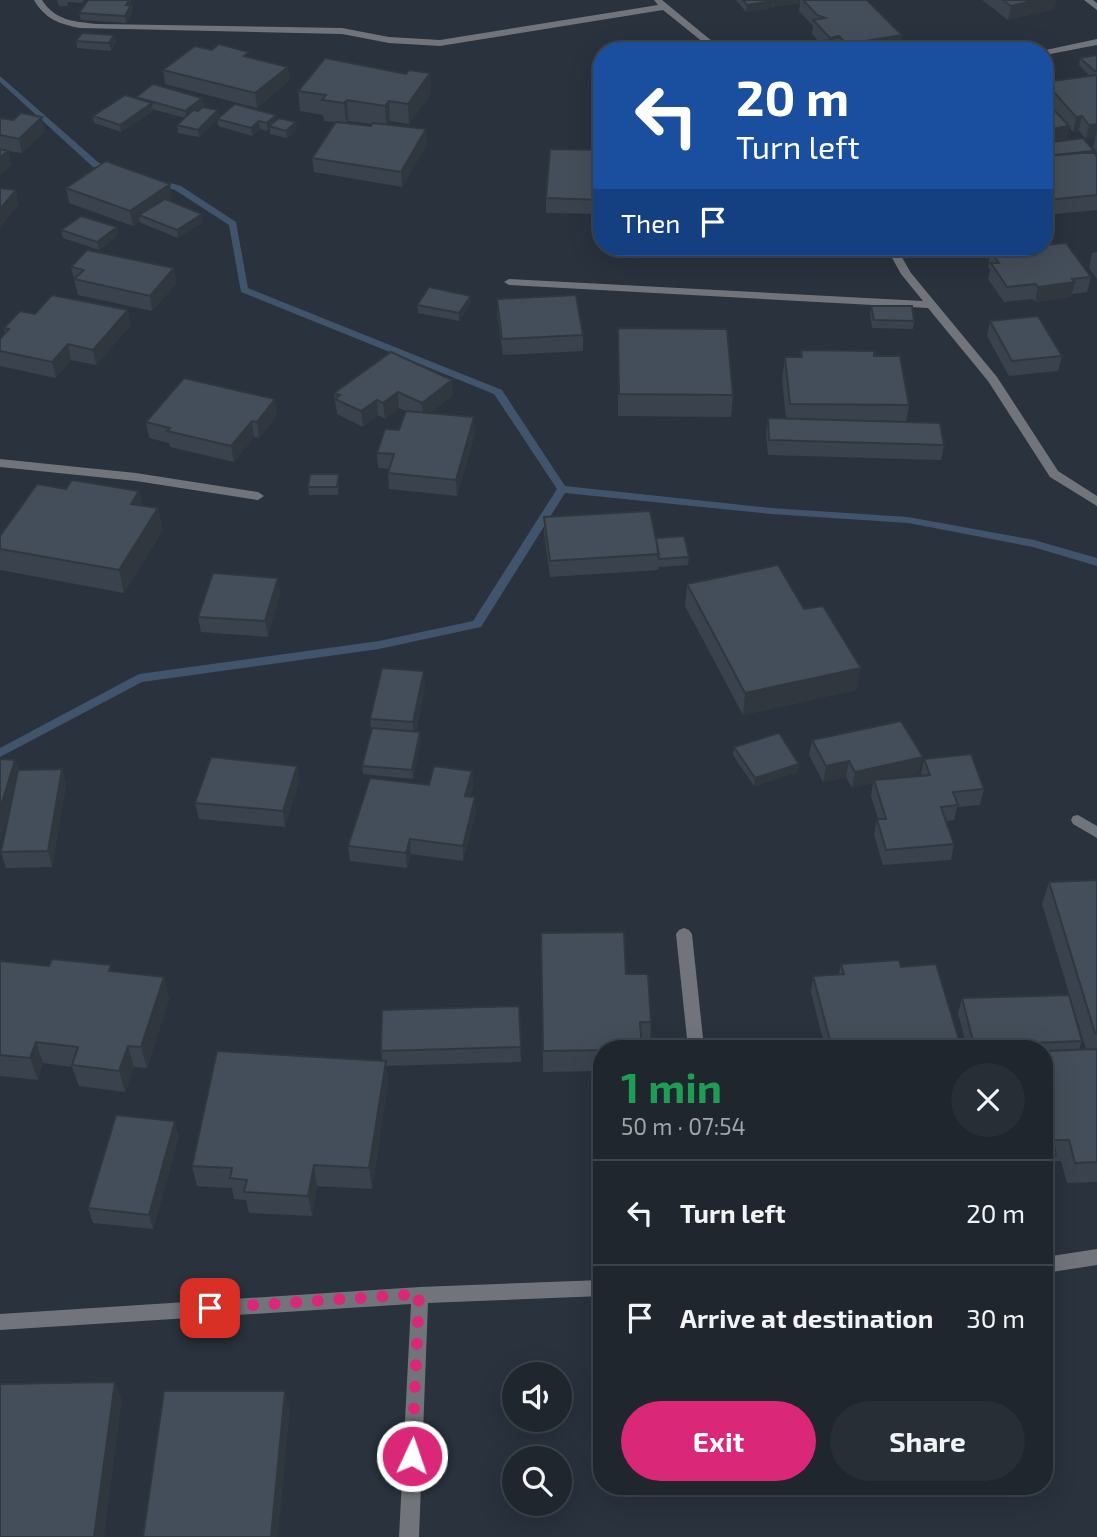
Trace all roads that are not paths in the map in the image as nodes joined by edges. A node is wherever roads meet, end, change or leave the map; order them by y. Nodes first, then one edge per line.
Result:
1 (38, 0) edge
2 (1088, 0) edge
3 (660, 3) edge
4 (1097, 7) edge
5 (709, 42) edge
6 (1097, 43) edge
7 (1053, 51) edge
8 (896, 256) edge
9 (509, 282) dead end
10 (932, 305) junction
11 (0, 463) edge
12 (258, 496) dead end
13 (1097, 502) edge
14 (1078, 820) dead end
15 (1097, 833) edge
16 (684, 934) dead end
17 (695, 1040) edge
18 (1097, 1258) edge
19 (1053, 1264) edge
20 (593, 1288) edge
21 (419, 1294) junction
22 (0, 1322) edge
23 (409, 1537) edge

1 - 3 street
2 - 4 street
3 - 5 street
6 - 7 street
8 - 10 street
9 - 10 street
10 - 13 street
11 - 12 street
14 - 15 street
16 - 17 street
18 - 19 street
20 - 21 street
21 - 22 street
21 - 23 street

